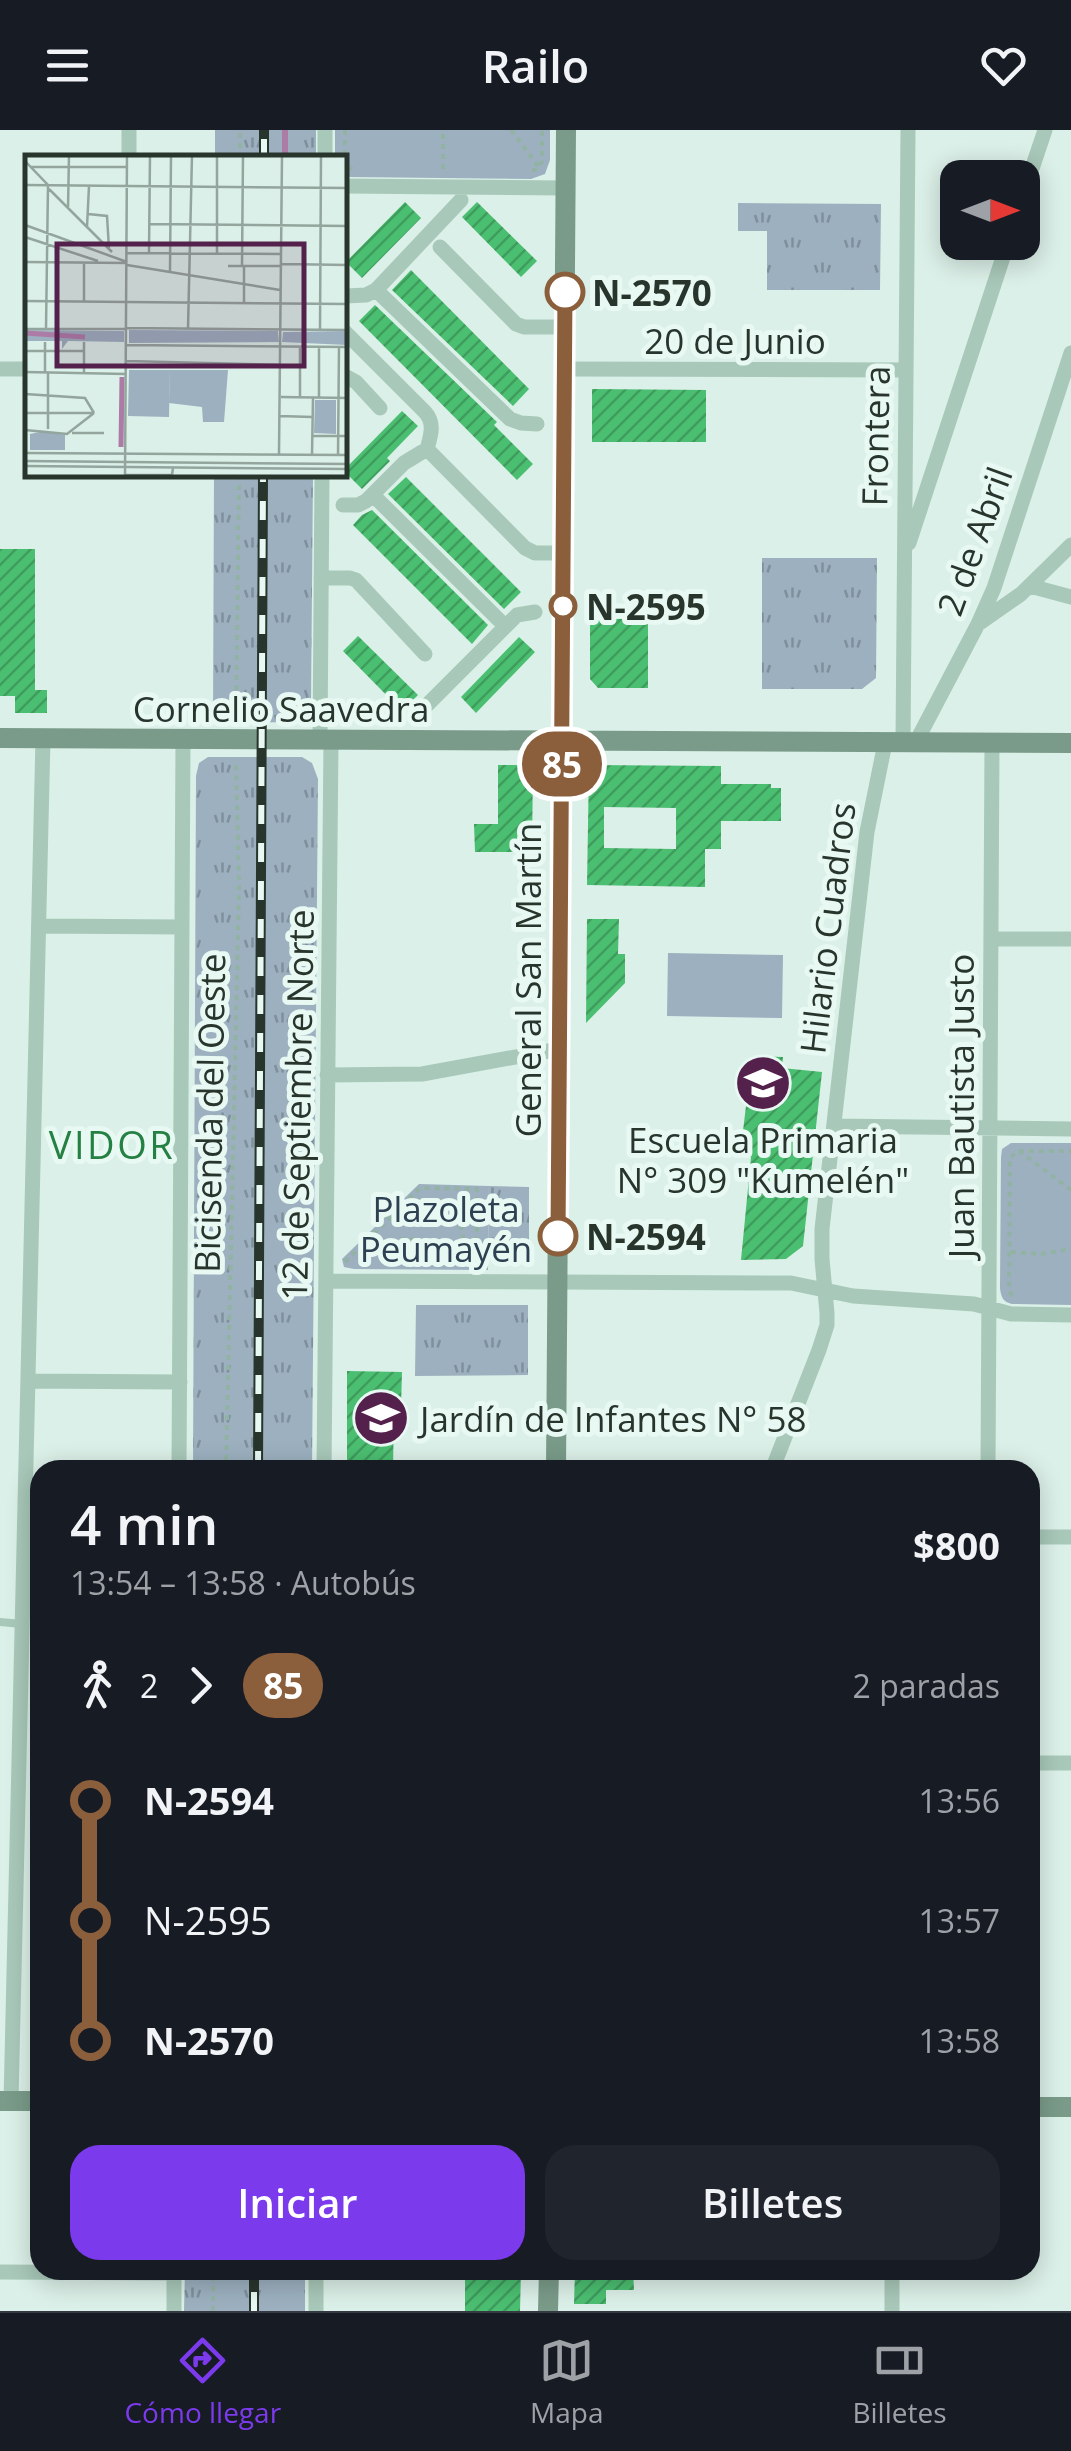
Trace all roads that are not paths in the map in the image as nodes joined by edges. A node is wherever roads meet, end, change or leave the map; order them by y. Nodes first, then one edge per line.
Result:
1 (326, 130) edge
2 (566, 130) edge
3 (908, 130) edge
4 (1045, 130) edge
5 (325, 155) edge
6 (1035, 160) edge
7 (348, 186) edge
8 (566, 188) junction
9 (461, 200) dead end
10 (440, 247) dead end
11 (1002, 260) edge
12 (376, 290) junction
13 (348, 296) edge
14 (565, 327) junction
15 (348, 335) edge
16 (1071, 353) edge
17 (564, 369) junction
18 (906, 370) junction
19 (348, 378) edge
20 (380, 408) dead end
21 (537, 424) dead end
22 (427, 449) junction
23 (322, 478) edge
24 (372, 495) junction
25 (343, 505) dead end
26 (1071, 544) edge
27 (563, 553) junction
28 (904, 556) junction
29 (322, 578) junction
30 (1030, 586) junction
31 (1071, 597) edge
32 (535, 612) dead end
33 (978, 624) junction
34 (505, 626) junction
35 (425, 654) dead end
36 (415, 716) dead end
37 (0, 738) edge
38 (43, 738) junction
39 (182, 740) junction
40 (326, 741) junction
41 (562, 742) junction
42 (901, 743) junction
43 (992, 743) junction
44 (1071, 743) edge
45 (39, 926) junction
46 (182, 927) junction
47 (991, 938) junction
48 (1071, 939) edge
49 (560, 1049) junction
50 (328, 1075) junction
51 (834, 1126) junction
52 (990, 1128) junction
53 (1071, 1129) edge
54 (326, 1281) junction
55 (557, 1282) junction
56 (825, 1289) junction
57 (989, 1308) junction
58 (1071, 1315) edge
59 (28, 1381) junction
60 (180, 1382) junction
61 (179, 1460) edge
62 (324, 1460) edge
63 (556, 1460) edge
64 (776, 1460) edge
65 (988, 1460) edge
66 (1040, 1536) edge
67 (1071, 1537) edge
68 (0, 1622) edge
69 (22, 1624) junction
70 (1040, 1763) edge
71 (1071, 1763) edge
72 (5, 2101) edge
73 (1040, 2107) edge
74 (1071, 2107) edge
75 (0, 2272) edge
76 (30, 2272) edge
77 (174, 2280) edge
78 (316, 2280) edge
79 (548, 2280) edge
80 (892, 2280) edge
81 (174, 2311) edge
82 (316, 2311) edge
83 (548, 2311) edge
84 (892, 2311) edge

1 - 5 street
2 - 8 main road, General San Martín
3 - 18 street, Frontera
4 - 6 street
7 - 8 street
8 - 14 main road, General San Martín
9 - 12 street
10 - 14 street
11 - 28 street
12 - 13 street
12 - 21 street
14 - 17 main road, General San Martín
15 - 22 street
16 - 33 street, 2 de Abril
17 - 18 street, 20 de Junio
17 - 27 main road, General San Martín
18 - 28 street, Frontera
19 - 20 street
22 - 24 street
22 - 27 street
23 - 29 street, 12 de Septiembre Norte
24 - 25 street
24 - 34 street
26 - 30 street
27 - 41 main road, General San Martín
28 - 42 street, Frontera
29 - 35 street
29 - 40 street, 12 de Septiembre Norte
30 - 31 street
30 - 33 street
32 - 34 street
33 - 42 street, 2 de Abril
34 - 36 street
37 - 38 main road, Cornelio Saavedra
38 - 39 main road, Cornelio Saavedra
38 - 45 street
39 - 40 main road, Cornelio Saavedra
39 - 46 street
40 - 41 main road, Cornelio Saavedra
40 - 50 street, 12 de Septiembre Norte
41 - 42 main road, Cornelio Saavedra
41 - 49 main road, General San Martín
42 - 43 main road, Cornelio Saavedra
42 - 51 street, Hilario Cuadros
43 - 44 main road, Cornelio Saavedra
43 - 47 street, Juan Bautista Justo
45 - 46 street
45 - 59 street
46 - 60 street
47 - 48 street
47 - 52 street, Juan Bautista Justo
49 - 50 street
49 - 55 main road, General San Martín
50 - 54 street, 12 de Septiembre Norte
51 - 52 street
51 - 56 street, Hilario Cuadros
52 - 53 street
52 - 57 street, Juan Bautista Justo
54 - 55 street
54 - 62 street, 12 de Septiembre Norte
55 - 56 street
55 - 63 main road, General San Martín
56 - 57 street
56 - 64 street, Hilario Cuadros
57 - 58 street
57 - 65 street, Juan Bautista Justo
59 - 60 street
59 - 69 street
60 - 61 street
66 - 67 street
68 - 69 lane
69 - 72 street
70 - 71 street
73 - 74 main road
75 - 76 street
77 - 81 street
78 - 82 street
79 - 83 main road
80 - 84 street

